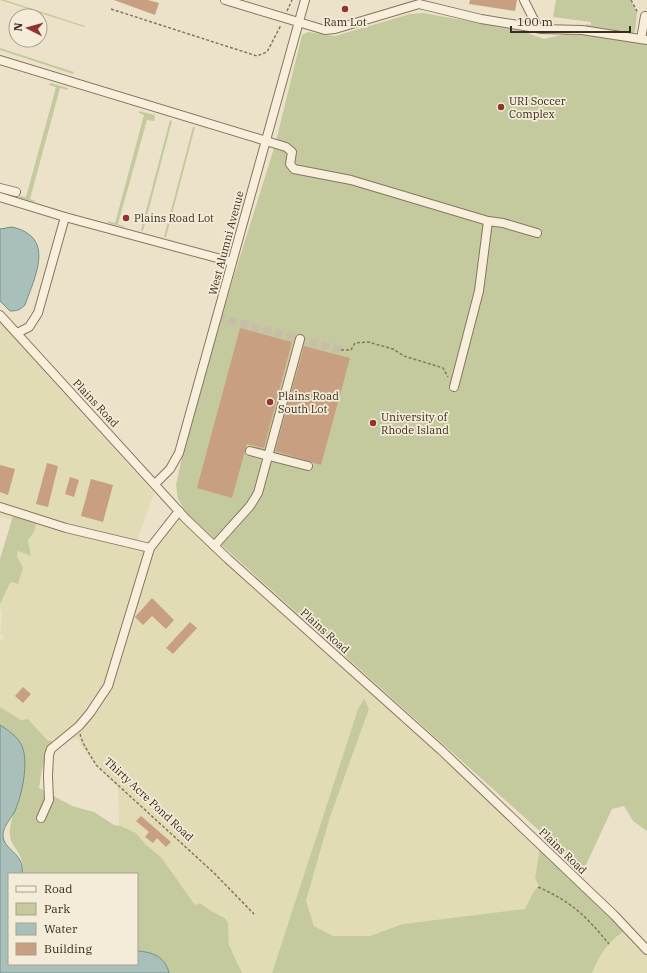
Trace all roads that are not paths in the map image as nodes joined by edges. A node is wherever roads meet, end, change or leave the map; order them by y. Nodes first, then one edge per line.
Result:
1 (225, 0) edge
2 (305, 0) edge
3 (524, 0) edge
4 (418, 2) edge
5 (641, 15) road end
6 (298, 23) junction
7 (538, 28) junction
8 (644, 40) edge
9 (0, 60) edge
10 (266, 140) junction
11 (0, 188) edge
12 (16, 192) dead end
13 (0, 197) edge
14 (65, 216) junction
15 (488, 221) junction
16 (536, 233) dead end
17 (232, 262) junction
18 (0, 316) edge
19 (17, 333) junction
20 (300, 339) dead end
21 (454, 387) road end
22 (250, 451) dead end
23 (268, 456) junction
24 (308, 466) dead end
25 (155, 484) junction
26 (0, 507) edge
27 (179, 510) junction
28 (214, 546) junction
29 (150, 548) junction
30 (41, 818) dead end
31 (647, 950) edge

1 - 6 street
2 - 6 street, West Alumni Avenue
3 - 7 street
4 - 6 street
4 - 7 street
5 - 8 street
6 - 10 street, West Alumni Avenue
7 - 8 street
9 - 10 street
10 - 15 street
10 - 17 street, West Alumni Avenue
11 - 12 street
13 - 14 street
14 - 17 street
14 - 19 street
15 - 16 street
15 - 21 street
17 - 25 street, West Alumni Avenue
18 - 19 street, Plains Road
19 - 25 street, Plains Road
20 - 23 street
22 - 23 street
23 - 24 street
23 - 28 street
25 - 27 street, Plains Road
26 - 29 street
27 - 28 street, Plains Road
27 - 29 street
28 - 31 street, Plains Road
29 - 30 street

